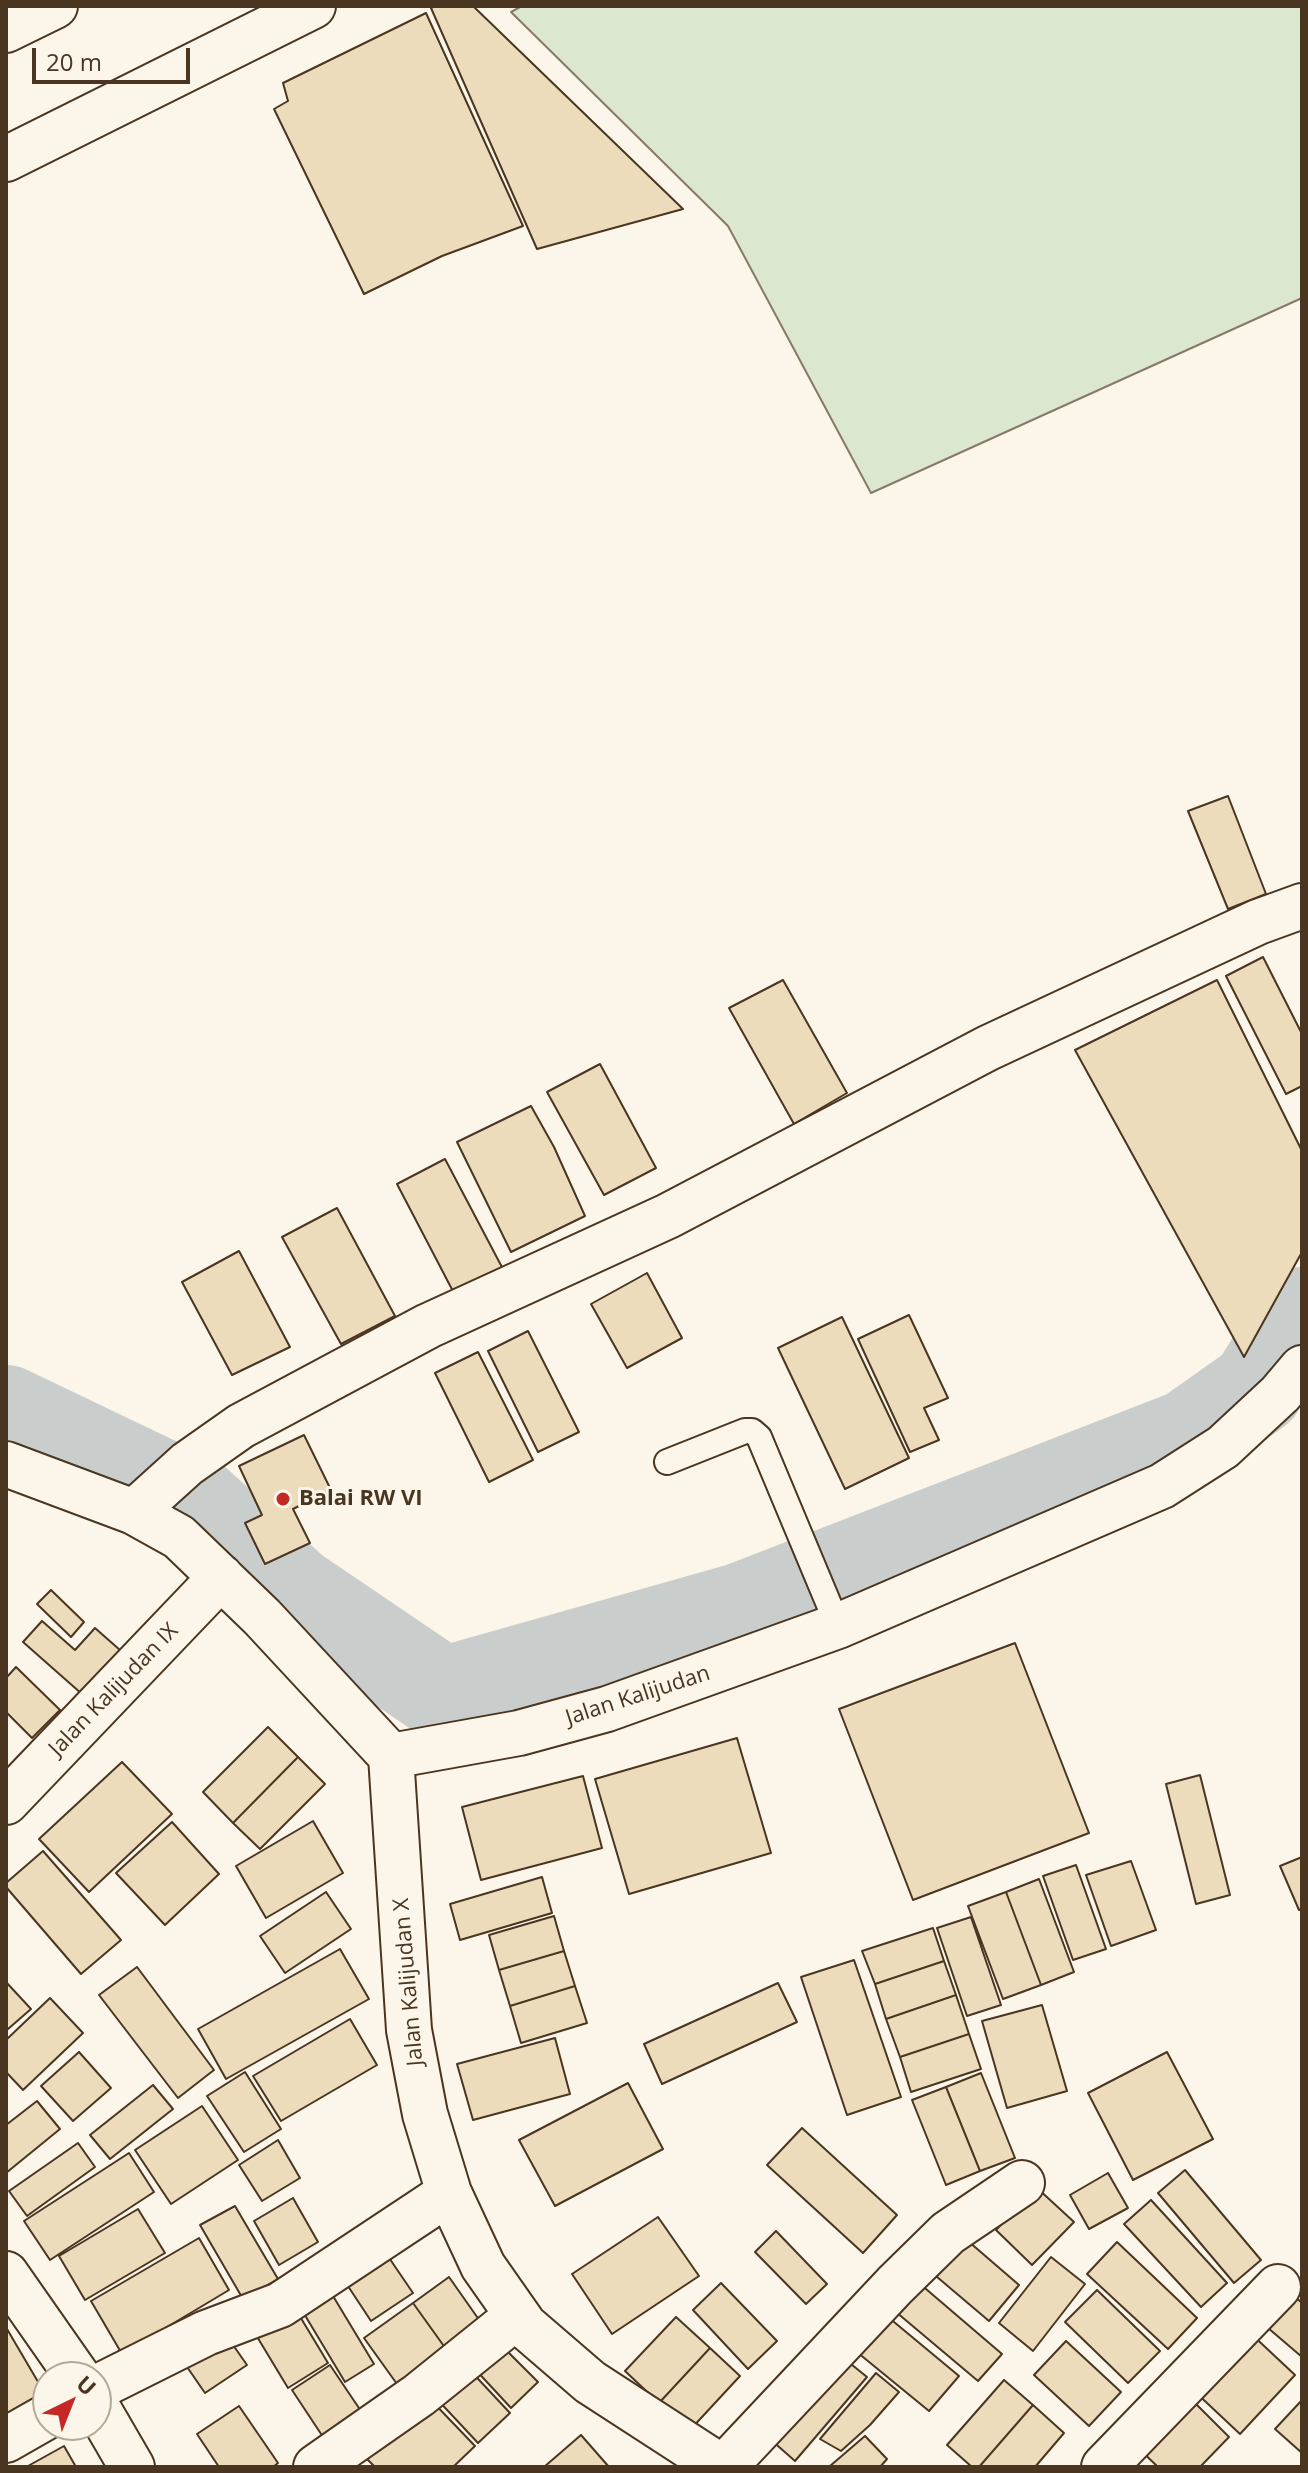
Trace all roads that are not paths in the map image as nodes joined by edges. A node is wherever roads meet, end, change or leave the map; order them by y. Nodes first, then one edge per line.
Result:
1 (55, 6) edge
2 (313, 6) edge
3 (6, 30) edge
4 (6, 159) edge
5 (1302, 906) edge
6 (1302, 1368) edge
7 (667, 1462) dead end
8 (6, 1464) edge
9 (144, 1502) junction
10 (221, 1577) junction
11 (833, 1614) junction
12 (391, 1756) junction
13 (6, 1802) edge
14 (1022, 2183) dead end
15 (449, 2193) junction
16 (6, 2274) edge
17 (1278, 2287) dead end
18 (516, 2317) junction
19 (67, 2361) edge
20 (112, 2380) edge
21 (32, 2425) edge
22 (112, 2433) edge
23 (6, 2440) edge
24 (132, 2467) edge
25 (316, 2467) edge
26 (722, 2467) edge
27 (1104, 2467) edge

1 - 3 street
2 - 4 street
5 - 9 street
6 - 11 street, Jalan Kalijudan
7 - 11 lane
8 - 9 street
9 - 10 street
10 - 12 street
10 - 13 street, Jalan Kalijudan IX
11 - 12 street, Jalan Kalijudan
12 - 15 street, Jalan Kalijudan X
14 - 26 street
15 - 18 street, Jalan Kalijudan X
15 - 20 street
16 - 19 street
17 - 27 street
18 - 25 street
18 - 26 street, Jalan Kalijudan X
21 - 23 street
22 - 24 street

